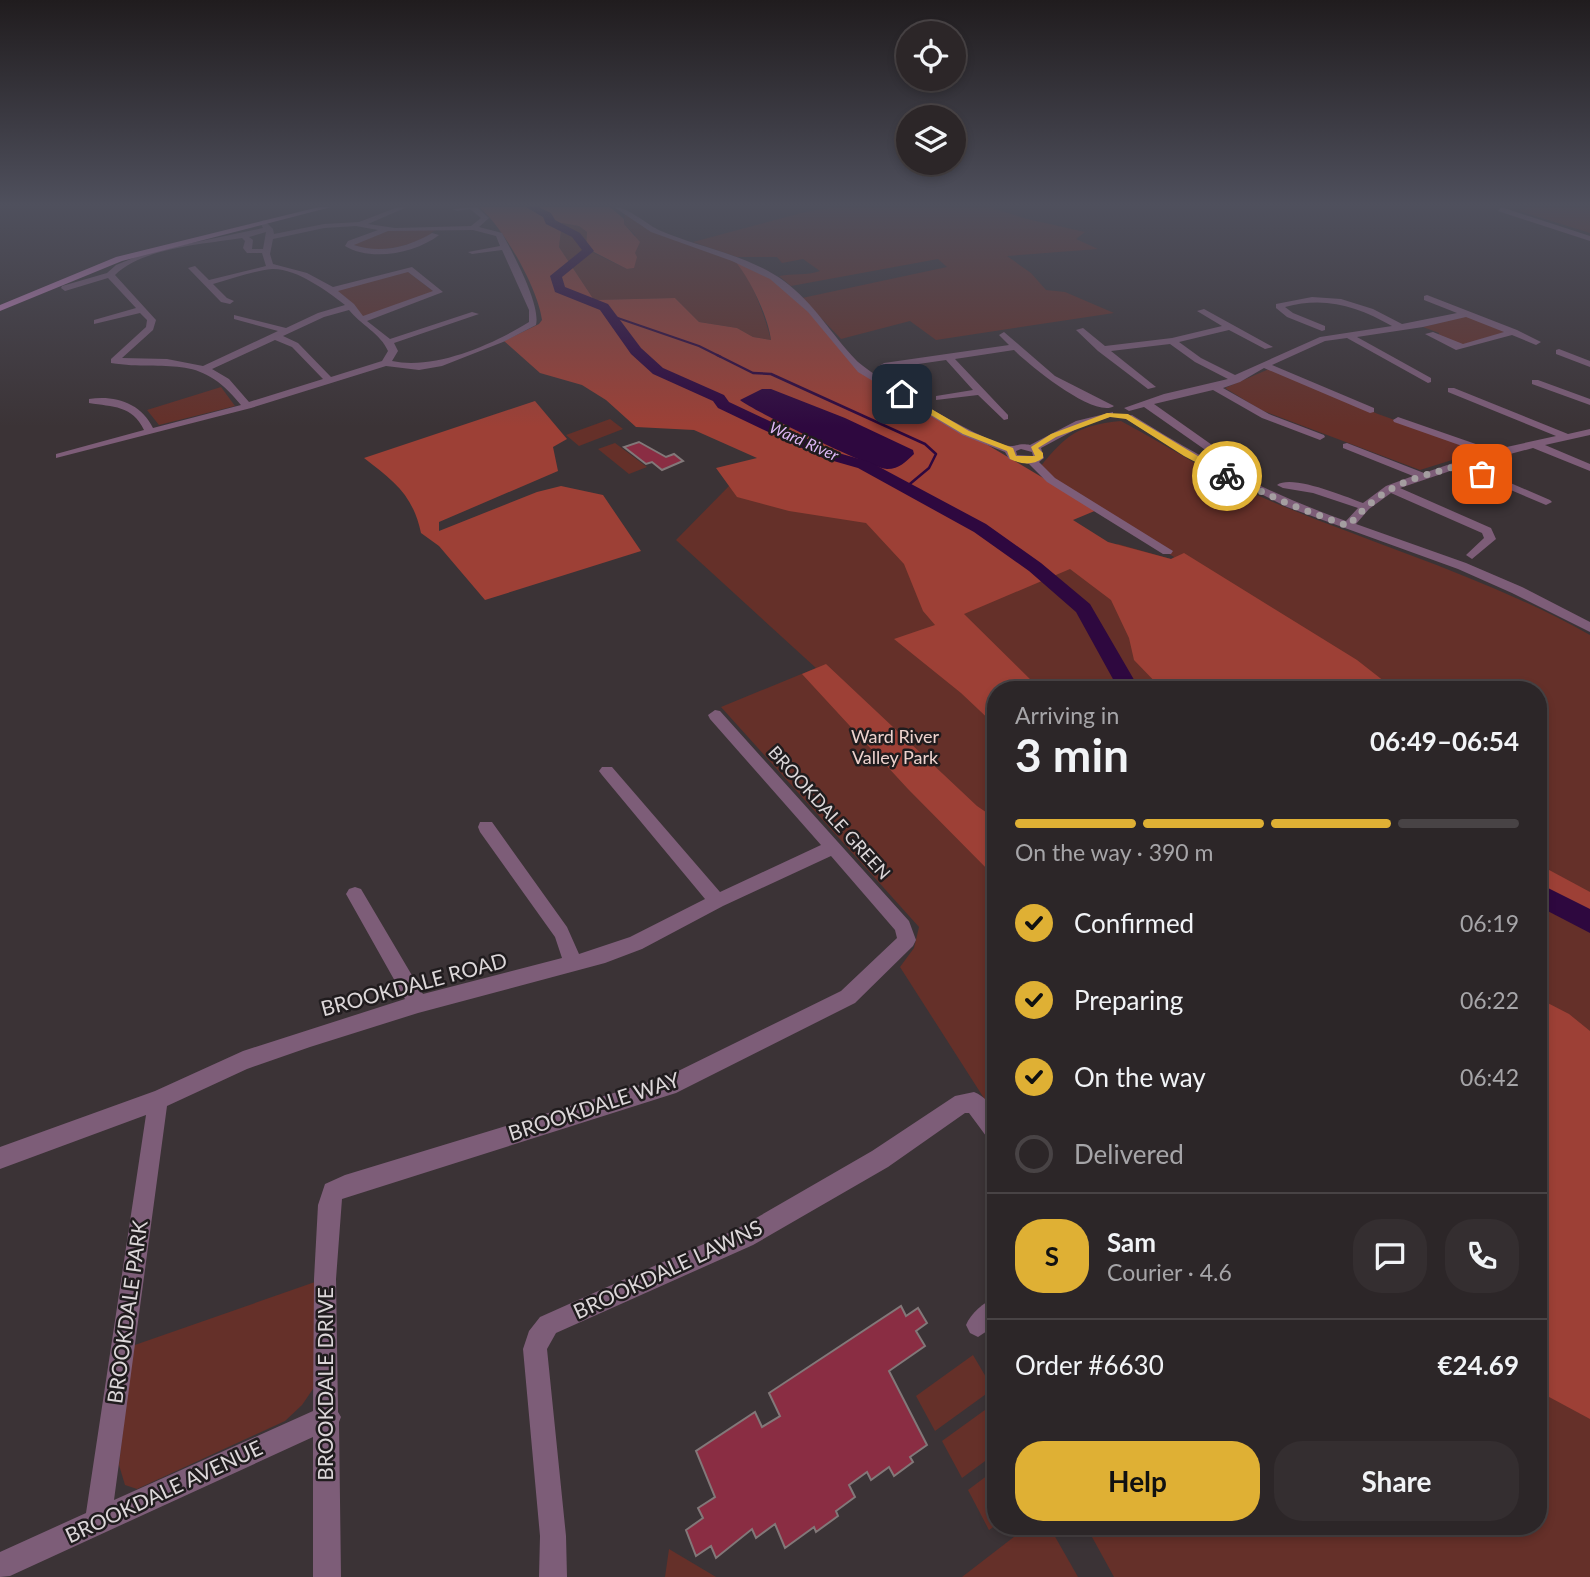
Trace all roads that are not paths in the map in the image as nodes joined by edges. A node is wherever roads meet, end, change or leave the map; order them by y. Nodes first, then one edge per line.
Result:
1 (64, 281) edge
2 (91, 281) edge
3 (115, 281) edge
4 (204, 281) edge
5 (216, 281) edge
6 (314, 281) edge
7 (366, 281) edge
8 (424, 281) edge
9 (520, 281) edge
10 (778, 281) edge
11 (206, 283) junction
12 (65, 288) dead end
13 (331, 290) junction
14 (1427, 298) dead end
15 (230, 301) dead end
16 (351, 306) junction
17 (0, 308) edge
18 (143, 309) junction
19 (1201, 311) dead end
20 (475, 314) dead end
21 (1466, 314) junction
22 (237, 317) dead end
23 (361, 320) junction
24 (97, 322) dead end
25 (1230, 327) junction
26 (1400, 327) junction
27 (1322, 328) dead end
28 (1080, 330) dead end
29 (287, 331) junction
30 (1514, 332) junction
31 (1430, 334) dead end
32 (1004, 335) dead end
33 (1348, 335) junction
34 (275, 336) junction
35 (1172, 341) junction
36 (389, 342) junction
37 (1536, 342) dead end
38 (1016, 347) junction
39 (1268, 347) dead end
40 (1101, 349) junction
41 (1559, 352) dead end
42 (948, 357) junction
43 (386, 363) junction
44 (1590, 363) edge
45 (1265, 365) junction
46 (884, 366) dead end
47 (204, 369) junction
48 (1237, 380) junction
49 (1428, 380) dead end
50 (331, 382) junction
51 (1535, 382) dead end
52 (1151, 387) dead end
53 (1215, 387) junction
54 (1451, 390) dead end
55 (980, 392) junction
56 (940, 398) dead end
57 (93, 401) dead end
58 (1590, 402) edge
59 (1146, 403) junction
60 (247, 406) junction
61 (1109, 410) junction
62 (1370, 410) dead end
63 (1129, 412) junction
64 (1004, 417) dead end
65 (1398, 420) dead end
66 (149, 431) junction
67 (1590, 432) edge
68 (1565, 436) junction
69 (1320, 437) dead end
70 (1531, 443) junction
71 (1347, 446) dead end
72 (1492, 453) junction
73 (1033, 454) junction
74 (60, 456) dead end
75 (1461, 465) junction
76 (1590, 468) edge
77 (1256, 475) dead end
78 (1422, 476) junction
79 (1283, 485) dead end
80 (1390, 488) junction
81 (1546, 502) dead end
82 (1365, 507) junction
83 (1348, 526) junction
84 (1167, 551) dead end
85 (1472, 555) dead end
86 (1590, 628) edge
87 (715, 715) dead end
88 (607, 771) dead end
89 (486, 827) dead end
90 (834, 847) junction
91 (355, 894) dead end
92 (717, 901) junction
93 (907, 940) joint
94 (573, 965) junction
95 (418, 1004) junction
96 (158, 1100) junction
97 (987, 1119) edge
98 (0, 1158) edge
99 (333, 1192) joint
100 (987, 1317) edge
101 (978, 1325) dead end
102 (328, 1417) junction
103 (98, 1523) junction
104 (0, 1566) edge
105 (327, 1577) edge
106 (553, 1577) edge

1 - 17 main road
2 - 12 street
3 - 18 street
4 - 11 street
5 - 11 street
6 - 13 street
7 - 13 street
8 - 23 street
9 - 43 street
10 - 73 street
11 - 15 street
13 - 16 street
14 - 21 street
16 - 23 street
16 - 29 street
18 - 24 street
18 - 47 street
19 - 25 street
20 - 36 street
21 - 26 street
21 - 30 street
22 - 29 street
23 - 36 street
25 - 35 street
25 - 39 street
26 - 27 street
26 - 33 street
28 - 40 street
29 - 34 street
30 - 31 street
30 - 37 street
32 - 38 street
33 - 45 street
33 - 49 street
34 - 47 street
34 - 50 street
35 - 40 street
35 - 48 street
36 - 43 street
38 - 42 street
38 - 61 street
40 - 52 street
41 - 44 street
42 - 46 street
42 - 55 street
43 - 50 street
45 - 48 street
45 - 62 street
47 - 60 street
48 - 53 street
50 - 60 street
51 - 58 street
53 - 59 street
53 - 69 street
54 - 68 street
55 - 56 street
55 - 64 street
57 - 66 street
59 - 63 street
59 - 77 street
60 - 66 street
61 - 63 street
61 - 73 street
63 - 83 street
65 - 72 street
66 - 74 street
67 - 68 street
68 - 70 street
70 - 72 street
70 - 76 street
71 - 78 street
72 - 75 street
73 - 84 street
75 - 78 street
75 - 81 street
78 - 80 street
79 - 82 street
80 - 82 street
80 - 85 street
82 - 83 street
83 - 86 street
87 - 90 street, BROOKDALE GREEN
88 - 92 street
89 - 94 street
90 - 92 street, BROOKDALE ROAD
90 - 93 street, BROOKDALE GREEN
91 - 95 street
92 - 94 street, BROOKDALE ROAD
93 - 99 street, BROOKDALE WAY
94 - 95 street, BROOKDALE ROAD
95 - 96 street, BROOKDALE ROAD
96 - 98 street, BROOKDALE ROAD
96 - 103 street, BROOKDALE PARK
97 - 106 street, BROOKDALE LAWNS
99 - 102 street, BROOKDALE DRIVE
100 - 101 street
102 - 103 street, BROOKDALE AVENUE
102 - 105 street, BROOKDALE DRIVE
103 - 104 street, BROOKDALE AVENUE

